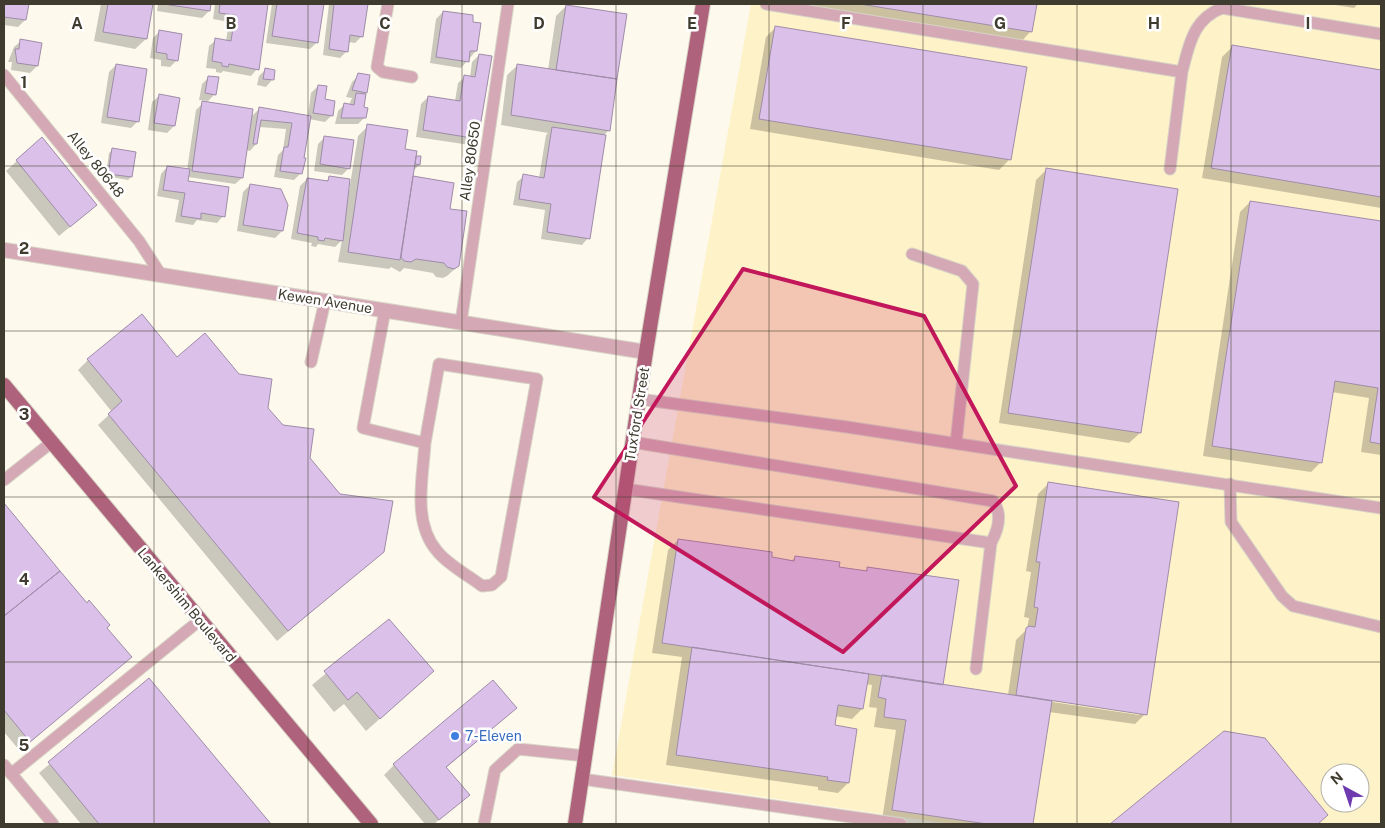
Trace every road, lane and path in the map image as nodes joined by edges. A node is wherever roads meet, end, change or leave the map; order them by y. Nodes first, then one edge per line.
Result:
1 (388, 4) edge
2 (508, 4) edge
3 (703, 4) edge
4 (766, 4) edge
5 (1381, 34) edge
6 (1182, 72) junction
7 (4, 75) edge
8 (412, 77) dead end
9 (1170, 169) dead end
10 (4, 250) edge
11 (912, 254) dead end
12 (161, 275) junction
13 (325, 301) junction
14 (384, 310) junction
15 (461, 322) junction
16 (646, 352) junction
17 (312, 362) dead end
18 (4, 385) edge
19 (639, 399) junction
20 (52, 442) junction
21 (632, 442) junction
22 (425, 443) junction
23 (956, 443) junction
24 (4, 480) edge
25 (1230, 484) junction
26 (625, 489) junction
27 (1381, 508) edge
28 (990, 543) junction
29 (200, 620) junction
30 (1381, 627) edge
31 (976, 669) dead end
32 (586, 756) junction
33 (4, 765) edge
34 (12, 774) junction
35 (582, 779) junction
36 (53, 824) edge
37 (370, 824) edge
38 (484, 824) edge
39 (575, 824) edge
40 (901, 824) edge

1 - 8 lane
2 - 15 lane, Alley 80650
3 - 16 main road, Tuxford Street
4 - 6 lane
5 - 6 lane
6 - 9 lane
7 - 12 lane, Alley 80648
10 - 12 street, Kewen Avenue
11 - 23 lane
12 - 13 street, Kewen Avenue
13 - 14 street, Kewen Avenue
13 - 17 lane
14 - 15 street, Kewen Avenue
14 - 22 lane
15 - 16 street, Kewen Avenue
16 - 19 main road, Tuxford Street
18 - 20 main road, Lankershim Boulevard
19 - 21 main road, Tuxford Street
19 - 23 lane
20 - 24 lane
20 - 29 main road, Lankershim Boulevard
21 - 26 main road, Tuxford Street
21 - 28 lane
22 - 22 lane
23 - 25 lane
25 - 27 lane
25 - 30 lane
26 - 28 lane
26 - 32 main road, Tuxford Street
28 - 31 lane
29 - 34 lane
29 - 37 main road, Lankershim Boulevard
32 - 35 main road, Tuxford Street
32 - 38 lane
33 - 34 lane
34 - 36 lane
35 - 39 main road, Tuxford Street
35 - 40 lane

